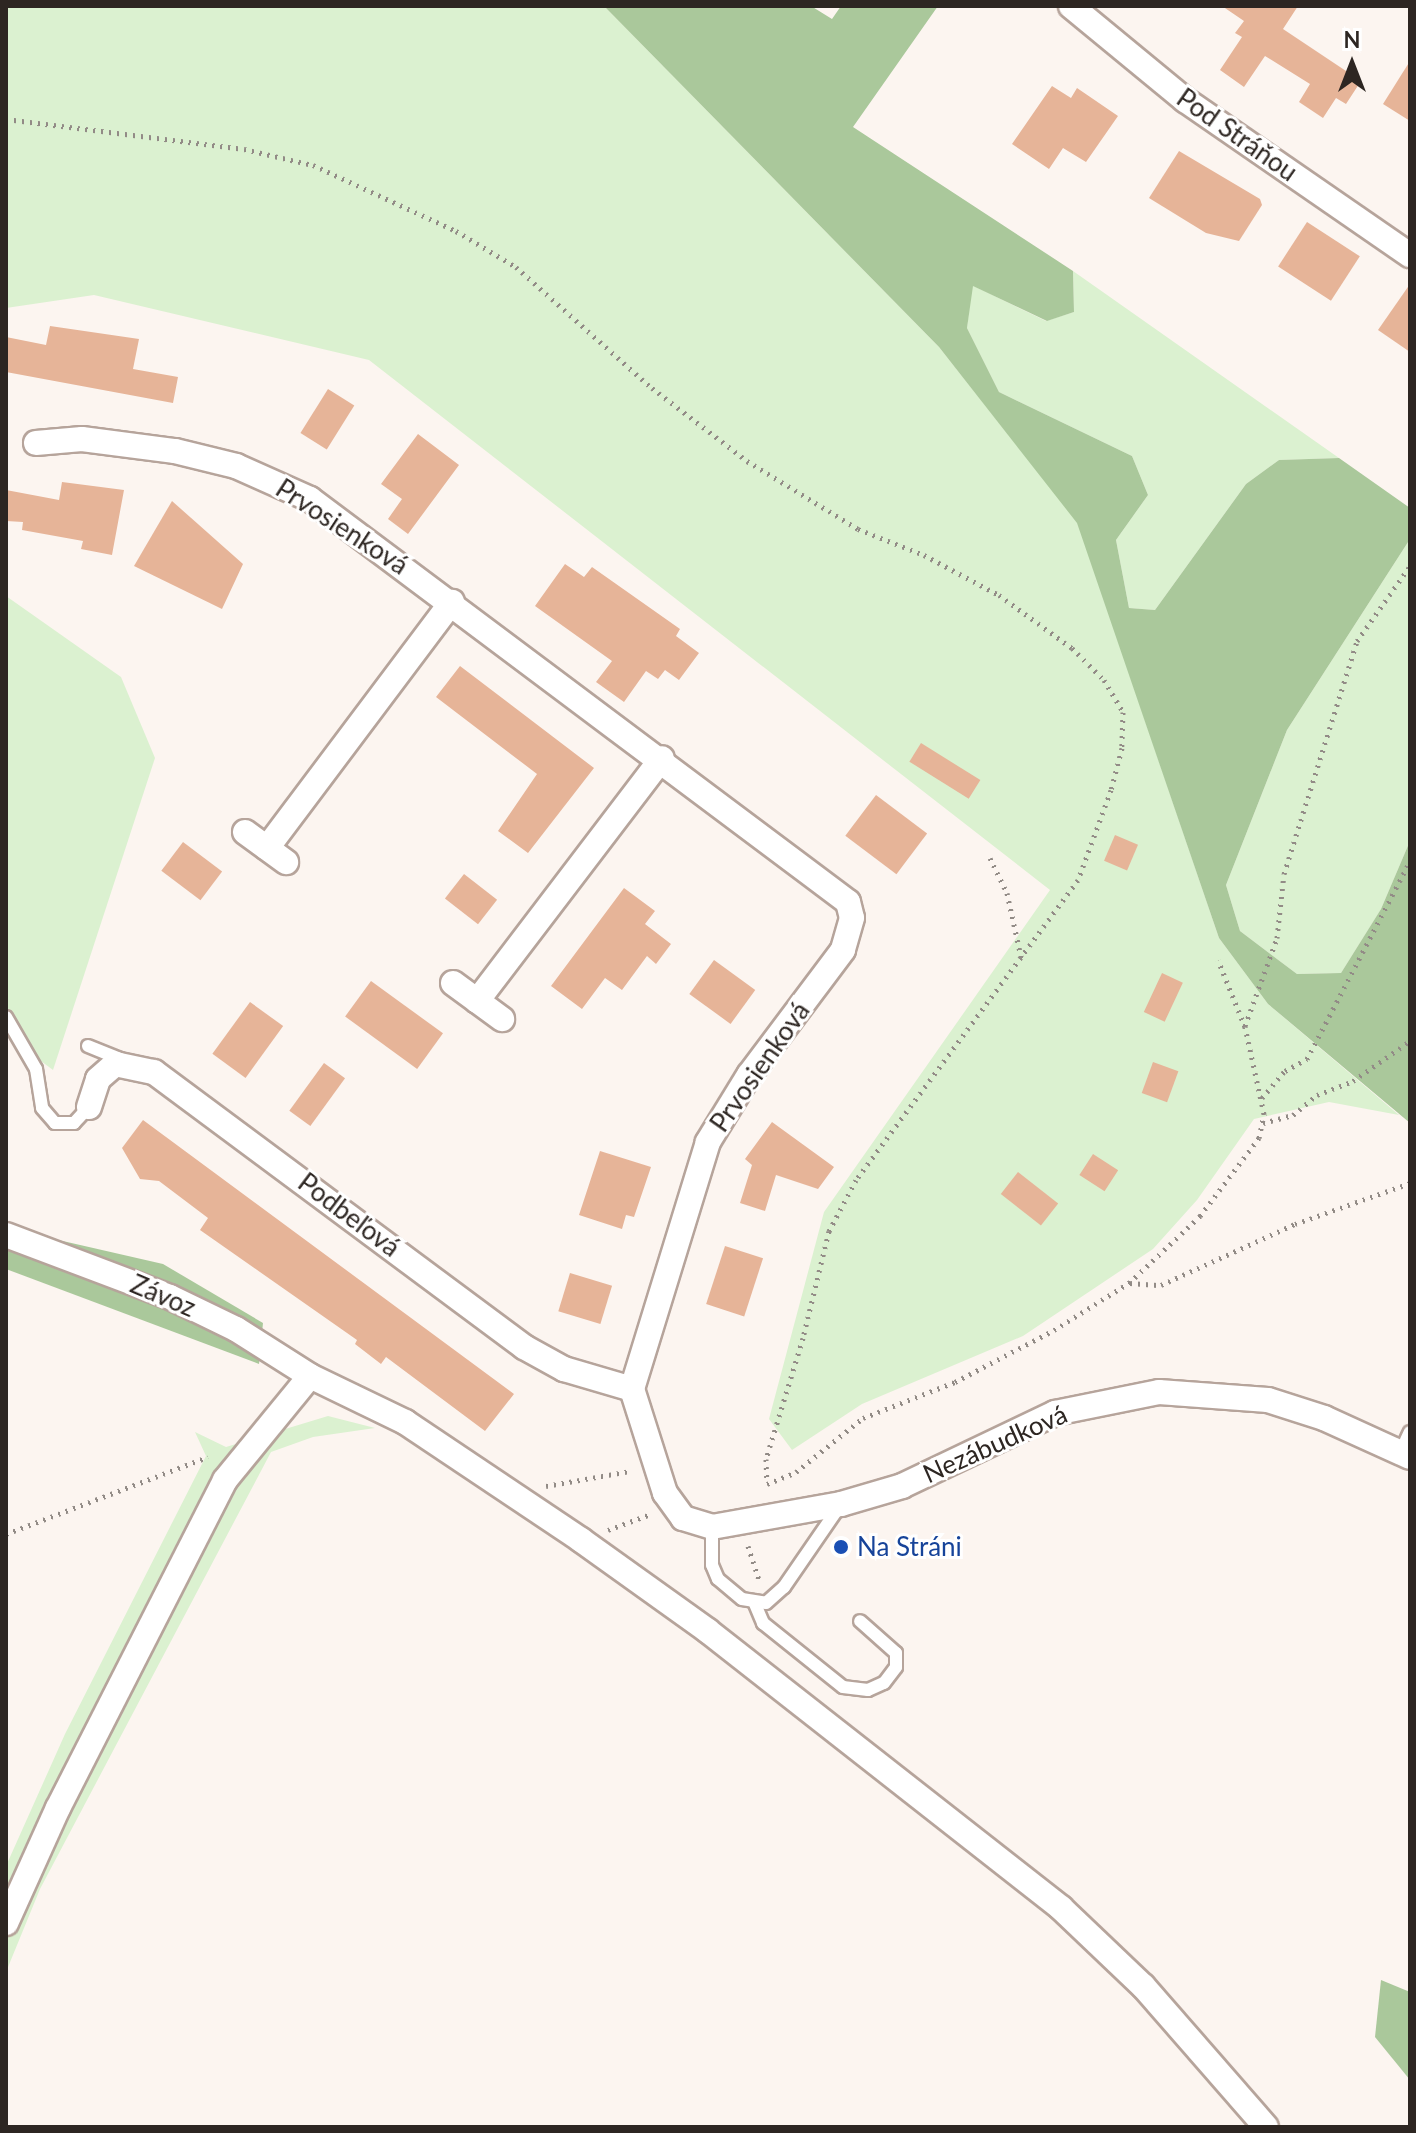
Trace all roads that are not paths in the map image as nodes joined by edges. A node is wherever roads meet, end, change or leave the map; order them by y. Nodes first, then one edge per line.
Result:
1 (1071, 6) edge
2 (1410, 255) edge
3 (36, 443) dead end
4 (452, 602) junction
5 (662, 758) junction
6 (245, 832) dead end
7 (453, 983) dead end
8 (477, 1001) junction
9 (6, 1017) edge
10 (502, 1019) dead end
11 (88, 1046) dead end
12 (130, 1064) junction
13 (89, 1107) joint
14 (6, 1235) edge
15 (310, 1376) junction
16 (632, 1389) junction
17 (1407, 1447) edge
18 (841, 1504) junction
19 (712, 1527) junction
20 (755, 1604) junction
21 (860, 1621) dead end
22 (6, 1923) edge
23 (1266, 2127) edge

1 - 2 street, Pod Stráňou
3 - 4 street, Prvosienková
4 - 5 street, Prvosienková
4 - 6 street
5 - 8 street
5 - 16 street, Prvosienková
7 - 8 street
8 - 10 street
9 - 13 lane
11 - 12 lane
12 - 13 street
12 - 16 street, Podbeľová
14 - 15 street, Závoz
15 - 22 street
15 - 23 street, Závoz
16 - 19 street
17 - 18 street, Nezábudková
18 - 19 street, Nezábudková
18 - 20 lane
19 - 20 lane
20 - 21 lane

